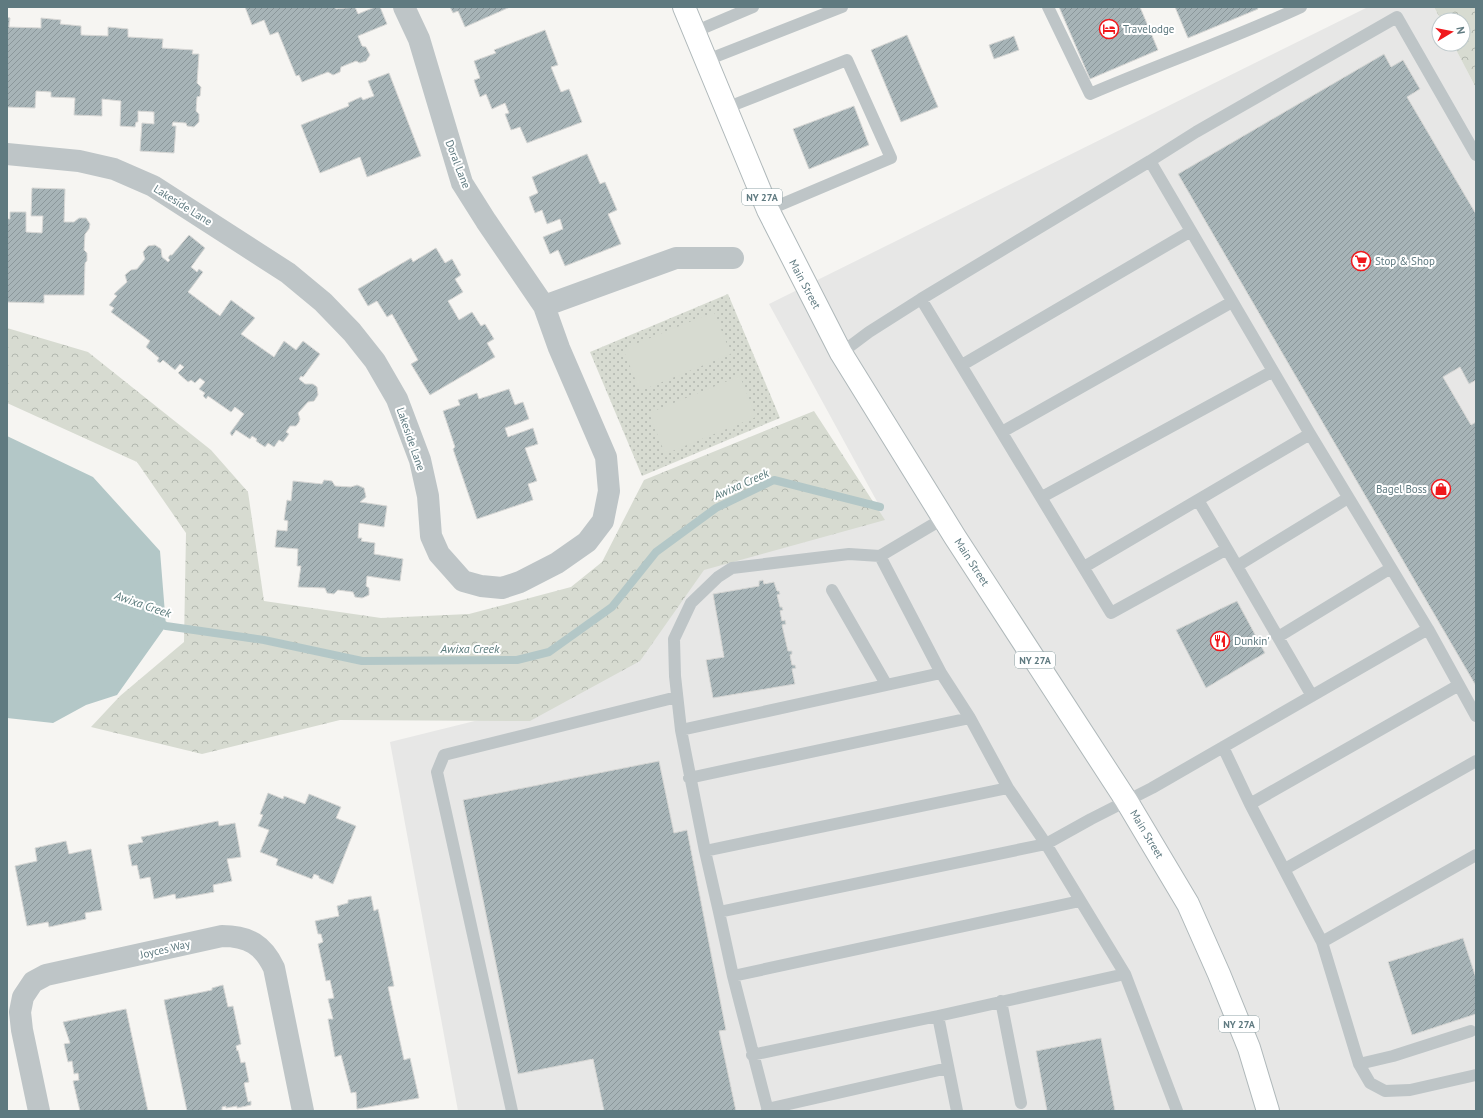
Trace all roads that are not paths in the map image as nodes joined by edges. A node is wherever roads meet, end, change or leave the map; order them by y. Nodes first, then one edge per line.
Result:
1 (404, 7) edge
2 (684, 7) edge
3 (753, 7) edge
4 (842, 7) edge
5 (1048, 7) edge
6 (1301, 7) edge
7 (694, 32) junction
8 (707, 60) junction
9 (726, 108) junction
10 (7, 154) edge
11 (1476, 155) edge
12 (1150, 161) junction
13 (768, 210) junction
14 (1191, 231) junction
15 (733, 258) dead end
16 (921, 299) junction
17 (1232, 302) junction
18 (544, 306) junction
19 (842, 352) junction
20 (962, 366) junction
21 (1273, 371) junction
22 (1002, 432) junction
23 (1310, 434) junction
24 (1042, 497) junction
25 (1348, 498) junction
26 (1198, 500) junction
27 (944, 518) junction
28 (1227, 549) junction
29 (880, 556) junction
30 (1237, 566) junction
31 (1084, 567) junction
32 (1392, 568) junction
33 (832, 590) dead end
34 (1428, 629) junction
35 (1278, 637) junction
36 (941, 673) junction
37 (886, 684) junction
38 (1459, 685) junction
39 (1312, 696) junction
40 (678, 697) junction
41 (1476, 716) edge
42 (970, 718) junction
43 (680, 730) junction
44 (1223, 747) junction
45 (1476, 761) edge
46 (690, 778) junction
47 (1008, 788) junction
48 (1126, 800) junction
49 (1250, 804) junction
50 (1046, 844) junction
51 (705, 851) junction
52 (1476, 855) edge
53 (1285, 869) junction
54 (1080, 901) junction
55 (719, 912) junction
56 (1322, 942) junction
57 (1125, 974) junction
58 (733, 976) junction
59 (1001, 1001) junction
60 (938, 1016) junction
61 (1471, 1031) dead end
62 (752, 1055) junction
63 (1359, 1064) junction
64 (948, 1068) junction
65 (1476, 1075) edge
66 (1021, 1104) dead end
67 (768, 1110) edge
68 (39, 1111) edge
69 (304, 1111) edge
70 (512, 1111) edge
71 (957, 1111) edge
72 (1177, 1111) edge
73 (1268, 1111) edge

1 - 18 street, Doral Lane
2 - 7 main road, Main Street / NY 27A
3 - 7 lane
4 - 8 lane
5 - 6 lane
7 - 8 main road, Main Street / NY 27A
8 - 9 main road, Main Street / NY 27A
9 - 13 main road, Main Street / NY 27A
9 - 13 lane
10 - 18 street, Lakeside Lane
11 - 12 lane
12 - 14 lane
12 - 16 lane
13 - 19 main road, Main Street / NY 27A
14 - 17 lane
14 - 20 lane
15 - 18 street
16 - 19 lane
16 - 20 lane
17 - 21 lane
17 - 22 lane
19 - 27 main road, Main Street / NY 27A
20 - 22 lane
21 - 23 lane
21 - 24 lane
22 - 24 lane
23 - 25 lane
23 - 26 lane
24 - 31 lane
25 - 30 lane
25 - 32 lane
26 - 28 lane
26 - 31 lane
27 - 29 lane
27 - 48 main road, Main Street / NY 27A
28 - 30 lane
28 - 31 lane
29 - 36 lane
29 - 40 lane
30 - 35 lane
32 - 34 lane
32 - 35 lane
33 - 37 lane
34 - 38 lane
34 - 39 lane
35 - 39 lane
36 - 37 lane
36 - 42 lane
37 - 43 lane
38 - 41 lane
38 - 49 lane
39 - 44 lane
40 - 43 lane
40 - 70 lane
42 - 46 lane
42 - 47 lane
43 - 46 lane
44 - 48 lane
44 - 49 lane
45 - 53 lane
46 - 51 lane
47 - 50 lane
47 - 51 lane
48 - 50 lane
48 - 73 main road, Main Street / NY 27A
49 - 53 lane
50 - 54 lane
50 - 55 lane
51 - 55 lane
52 - 56 lane
53 - 56 lane
54 - 57 lane
54 - 58 lane
55 - 58 lane
56 - 63 lane
57 - 59 lane
57 - 72 lane
58 - 62 lane
59 - 60 lane
59 - 66 lane
60 - 62 lane
60 - 64 lane
61 - 63 lane
62 - 67 lane
63 - 65 lane
64 - 67 lane
64 - 71 lane
68 - 69 street, Joyces Way

